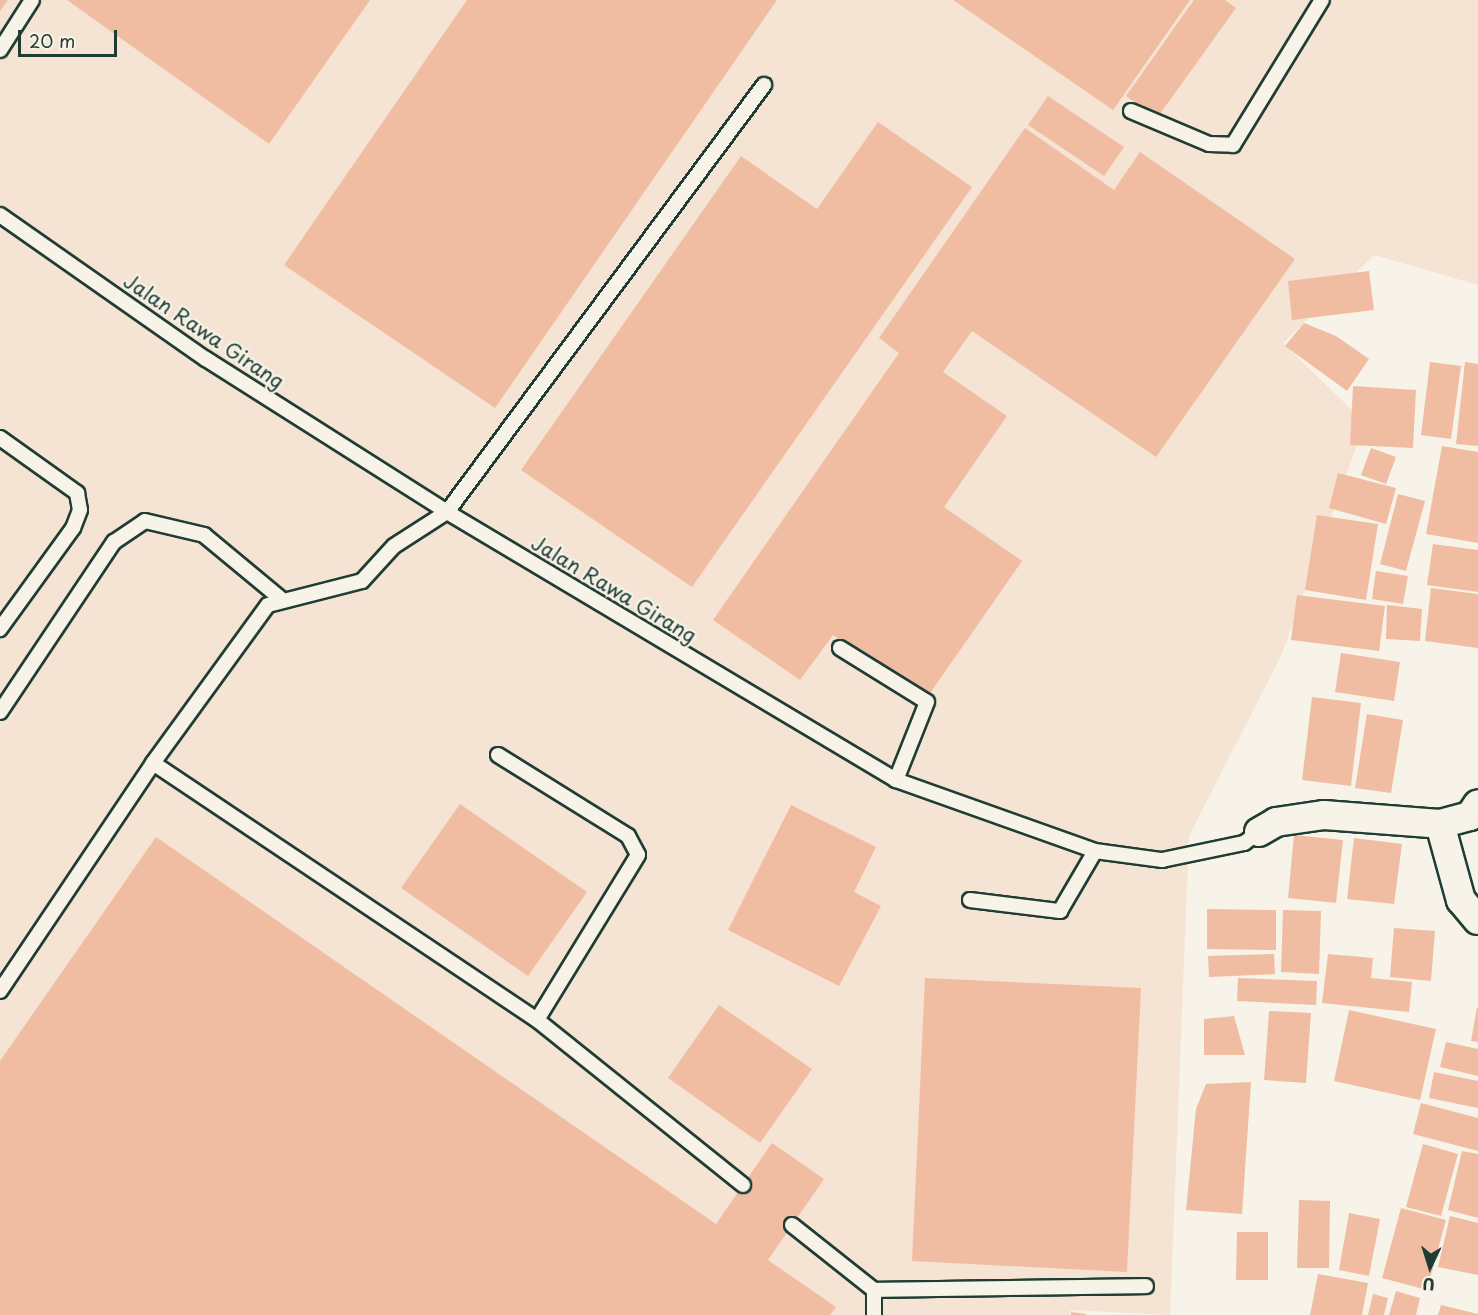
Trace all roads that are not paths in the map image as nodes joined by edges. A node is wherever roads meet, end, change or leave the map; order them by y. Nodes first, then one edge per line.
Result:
1 (32, 0) edge
2 (1322, 0) edge
3 (0, 50) edge
4 (764, 86) dead end
5 (1131, 111) dead end
6 (0, 215) edge
7 (0, 438) edge
8 (447, 512) junction
9 (280, 598) junction
10 (0, 629) edge
11 (840, 648) dead end
12 (0, 712) edge
13 (498, 755) dead end
14 (153, 763) junction
15 (896, 780) junction
16 (1478, 804) edge
17 (1440, 824) junction
18 (1259, 832) joint
19 (1095, 850) junction
20 (970, 900) dead end
21 (1478, 920) edge
22 (0, 991) edge
23 (537, 1020) junction
24 (743, 1185) dead end
25 (792, 1225) dead end
26 (1146, 1286) dead end
27 (874, 1290) junction
28 (874, 1315) edge

1 - 3 lane
2 - 5 lane
4 - 8 lane
6 - 8 lane, Jalan Rawa Girang
7 - 10 lane
8 - 9 lane
8 - 15 lane, Jalan Rawa Girang
9 - 12 lane
9 - 14 lane
11 - 15 lane
13 - 23 lane
14 - 22 lane
14 - 23 lane
15 - 19 lane, Jalan Rawa Girang
16 - 17 street
17 - 18 street
17 - 21 street
18 - 19 lane, Jalan Rawa Girang
19 - 20 lane
23 - 24 lane
25 - 27 lane
26 - 27 lane
27 - 28 lane

